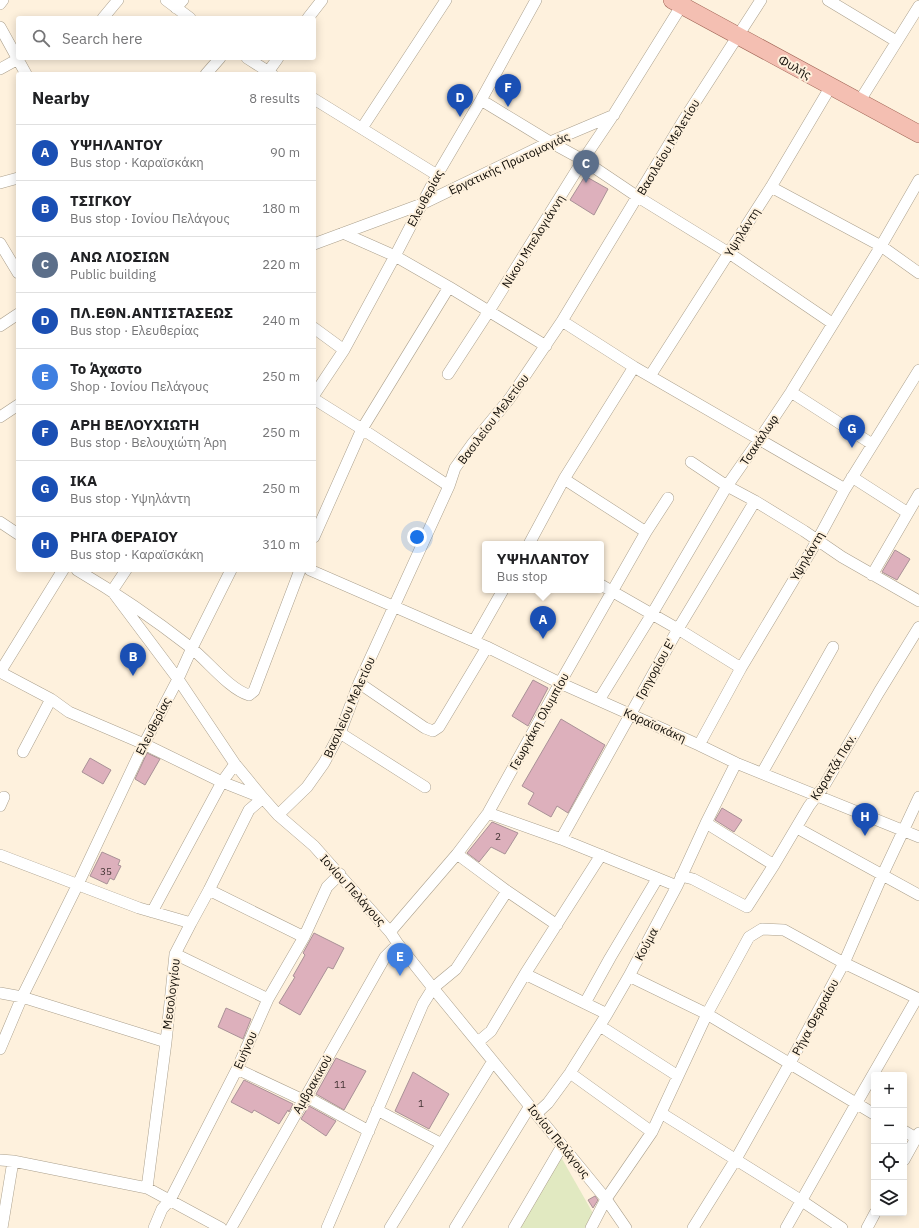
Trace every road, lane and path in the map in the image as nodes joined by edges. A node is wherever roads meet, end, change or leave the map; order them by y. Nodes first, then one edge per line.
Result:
1 (3, 0) edge
2 (118, 0) edge
3 (166, 0) edge
4 (322, 0) edge
5 (446, 0) edge
6 (536, 0) edge
7 (761, 0) edge
8 (828, 0) edge
9 (912, 0) edge
10 (680, 2) edge
11 (0, 4) edge
12 (179, 4) edge
13 (919, 6) edge
14 (105, 16) edge
15 (188, 16) edge
16 (310, 16) edge
17 (0, 27) edge
18 (737, 36) junction
19 (896, 41) junction
20 (16, 55) edge
21 (16, 59) edge
22 (19, 60) edge
23 (218, 60) edge
24 (250, 60) edge
25 (277, 60) edge
26 (0, 70) edge
27 (25, 72) edge
28 (208, 72) edge
29 (268, 72) edge
30 (271, 72) edge
31 (831, 86) junction
32 (481, 100) junction
33 (316, 101) edge
34 (858, 102) junction
35 (614, 114) junction
36 (362, 128) junction
37 (919, 134) edge
38 (550, 142) junction
39 (582, 160) junction
40 (437, 175) junction
41 (16, 179) edge
42 (919, 180) edge
43 (0, 183) edge
44 (771, 187) junction
45 (638, 197) junction
46 (422, 204) junction
47 (343, 233) junction
48 (0, 243) edge
49 (316, 243) edge
50 (881, 246) junction
51 (730, 253) junction
52 (395, 256) junction
53 (16, 270) edge
54 (919, 273) edge
55 (449, 287) junction
56 (489, 311) junction
57 (16, 315) edge
58 (562, 321) junction
59 (832, 323) junction
60 (0, 326) edge
61 (316, 329) edge
62 (546, 346) junction
63 (344, 350) junction
64 (634, 367) junction
65 (919, 370) edge
66 (448, 374) dead end
67 (650, 376) junction
68 (316, 392) edge
69 (790, 392) junction
70 (316, 400) edge
71 (16, 406) edge
72 (0, 417) edge
73 (362, 429) junction
74 (759, 440) junction
75 (872, 444) junction
76 (691, 462) dead end
77 (852, 478) junction
78 (564, 479) junction
79 (449, 486) junction
80 (727, 486) junction
81 (845, 489) junction
82 (919, 494) edge
83 (668, 498) dead end
84 (755, 501) junction
85 (908, 513) junction
86 (0, 522) edge
87 (316, 532) edge
88 (646, 532) junction
89 (16, 533) edge
90 (532, 541) edge
91 (817, 541) junction
92 (62, 572) edge
93 (80, 572) edge
94 (125, 572) edge
95 (230, 572) edge
96 (299, 572) edge
97 (315, 572) edge
98 (872, 575) junction
99 (604, 587) edge
100 (112, 591) junction
101 (612, 592) junction
102 (501, 593) edge
103 (919, 600) edge
104 (394, 606) junction
105 (652, 614) junction
106 (919, 627) edge
107 (678, 629) junction
108 (474, 641) junction
109 (487, 647) junction
110 (833, 647) dead end
111 (192, 648) junction
112 (741, 668) junction
113 (0, 672) edge
114 (178, 679) junction
115 (359, 683) junction
116 (560, 683) junction
117 (51, 699) junction
118 (599, 700) junction
119 (630, 714) junction
120 (340, 733) junction
121 (144, 744) junction
122 (699, 745) junction
123 (23, 752) dead end
124 (736, 763) junction
125 (235, 764) junction
126 (762, 773) junction
127 (222, 782) junction
128 (425, 787) dead end
129 (816, 796) junction
130 (919, 796) edge
131 (263, 798) junction
132 (488, 813) junction
133 (278, 815) junction
134 (706, 823) junction
135 (797, 828) junction
136 (904, 831) junction
137 (919, 836) edge
138 (560, 839) junction
139 (457, 854) junction
140 (0, 855) edge
141 (601, 855) junction
142 (774, 865) junction
143 (340, 874) junction
144 (882, 876) junction
145 (657, 879) junction
146 (679, 881) junction
147 (78, 884) junction
148 (209, 890) junction
149 (507, 891) junction
150 (919, 895) edge
151 (152, 912) junction
152 (191, 923) junction
153 (557, 925) junction
154 (390, 932) junction
155 (304, 937) junction
156 (398, 944) junction
157 (175, 954) junction
158 (844, 963) junction
159 (525, 974) junction
160 (629, 976) junction
161 (433, 988) junction
162 (0, 993) edge
163 (22, 997) junction
164 (918, 998) edge
165 (268, 999) junction
166 (585, 1003) junction
167 (608, 1014) junction
168 (707, 1014) junction
169 (600, 1026) junction
170 (166, 1042) junction
171 (478, 1042) junction
172 (0, 1049) edge
173 (493, 1061) junction
174 (790, 1063) junction
175 (237, 1068) junction
176 (570, 1073) junction
177 (678, 1076) junction
178 (304, 1098) junction
179 (856, 1104) junction
180 (377, 1110) junction
181 (533, 1110) junction
182 (871, 1112) edge
183 (661, 1114) junction
184 (369, 1131) junction
185 (652, 1132) junction
186 (907, 1132) edge
187 (918, 1135) edge
188 (442, 1144) junction
189 (562, 1146) junction
190 (907, 1155) edge
191 (736, 1159) junction
192 (0, 1160) edge
193 (13, 1161) junction
194 (147, 1188) junction
195 (606, 1199) junction
196 (170, 1200) junction
197 (802, 1201) junction
198 (873, 1216) edge
199 (2, 1228) edge
200 (154, 1228) edge
201 (221, 1228) edge
202 (231, 1228) edge
203 (327, 1228) edge
204 (390, 1228) edge
205 (455, 1228) edge
206 (514, 1228) edge
207 (590, 1228) edge
208 (626, 1228) edge
209 (693, 1228) edge
210 (786, 1228) edge
211 (842, 1228) edge
212 (867, 1228) edge

1 - 11 street
2 - 14 street
3 - 12 street
4 - 16 street
5 - 36 street
6 - 32 street, Ελευθερίας
7 - 18 street, Βασιλείου Μελετίου
8 - 19 street
9 - 13 street
10 - 18 main road, Φυλής
10 - 35 street, Νίκου Μπελογιάννη
12 - 15 street
13 - 19 street
17 - 20 street
18 - 31 main road, Φυλής
18 - 45 street, Βασιλείου Μελετίου
19 - 34 street
21 - 26 street
22 - 27 street
23 - 28 street
24 - 29 street
25 - 30 street
31 - 34 main road, Φυλής
31 - 44 street, Υψηλάντη
32 - 38 street
32 - 40 street, Ελευθερίας
33 - 36 street
34 - 37 main road, Φυλής
35 - 38 street, Εργατικής Πρωτομαγιάς
35 - 39 street, Νίκου Μπελογιάννη
36 - 40 street
38 - 39 street
38 - 46 street, Εργατικής Πρωτομαγιάς
39 - 45 street
39 - 56 street, Νίκου Μπελογιάννη
40 - 46 street, Ελευθερίας
41 - 43 street
42 - 50 street, Τσακάλωφ
44 - 50 street
44 - 51 street, Υψηλάντη
45 - 51 street
45 - 58 street, Βασιλείου Μελετίου
46 - 47 street, Εργατικής Πρωτομαγιάς
46 - 52 street, Ελευθερίας
47 - 49 street, Εργατικής Πρωτομαγιάς
47 - 52 street
48 - 53 street
50 - 54 street
50 - 59 street, Τσακάλωφ
51 - 59 street
51 - 67 street, Υψηλάντη
52 - 55 street
52 - 63 street, Ελευθερίας
55 - 56 street
55 - 73 street
56 - 62 street
56 - 66 street, Νίκου Μπελογιάννη
57 - 60 street
58 - 62 street, Βασιλείου Μελετίου
58 - 64 street
59 - 69 street, Τσακάλωφ
61 - 63 street
62 - 79 street, Βασιλείου Μελετίου
63 - 68 street, Ελευθερίας
64 - 67 street
64 - 78 street
65 - 75 street, Υψηλάντη
67 - 74 street
69 - 74 street, Τσακάλωφ
69 - 75 street
70 - 73 street
71 - 72 street
73 - 79 street
73 - 87 street
74 - 80 street, Τσακάλωφ
74 - 81 street
75 - 77 street, Υψηλάντη
76 - 80 street
77 - 81 street, Υψηλάντη
77 - 85 street
78 - 88 street
78 - 90 street
79 - 104 street, Βασιλείου Μελετίου
80 - 84 street
80 - 105 street, Τσακάλωφ
81 - 91 street, Υψηλάντη
82 - 85 street
83 - 88 street, Γεωργάκη Ολυμπίου
84 - 91 street
84 - 107 street, Γρηγορίου Ε'
85 - 98 street
86 - 89 street
88 - 101 street, Γεωργάκη Ολυμπίου
91 - 98 street
91 - 112 street, Υψηλάντη
92 - 113 street
93 - 100 street
94 - 100 street
95 - 111 street, Ελευθερίας
96 - 111 street
97 - 104 street, Καραϊσκάκη
98 - 103 street
99 - 101 street
100 - 111 street
100 - 114 street, Ιονίου Πελάγους
101 - 105 street
101 - 116 street, Γεωργάκη Ολυμπίου
102 - 108 street
104 - 108 street, Καραϊσκάκη
104 - 115 street, Βασιλείου Μελετίου
105 - 107 street
105 - 118 street, Τσακάλωφ
106 - 129 street, Καρατζά Παν.
107 - 112 street
107 - 119 street, Γρηγορίου Ε'
108 - 109 street, Καραϊσκάκη
109 - 115 street
109 - 116 street, Καραϊσκάκη
110 - 126 street
111 - 114 street, Ελευθερίας
112 - 122 street, Υψηλάντη
113 - 117 street
114 - 121 street, Ελευθερίας
114 - 125 street, Ιονίου Πελάγους
115 - 120 street, Βασιλείου Μελετίου
116 - 118 street, Καραϊσκάκη
116 - 132 street, Γεωργάκη Ολυμπίου
117 - 121 street
117 - 123 street
118 - 119 street, Καραϊσκάκη
119 - 122 street, Καραϊσκάκη
119 - 138 street, Γρηγορίου Ε'
120 - 128 street
120 - 133 street, Βασιλείου Μελετίου
121 - 127 street
121 - 147 street, Ελευθερίας
122 - 124 street, Καραϊσκάκη
124 - 126 street, Καραϊσκάκη
124 - 134 street, Κούμα
125 - 127 street
125 - 131 street, Ιονίου Πελάγους
126 - 129 street, Καραϊσκάκη
127 - 131 street
127 - 151 street
129 - 135 street, Καρατζά Παν.
129 - 136 street, Καραϊσκάκη
130 - 136 street, Ρήγα Φερραίου
131 - 133 street, Ιονίου Πελάγους
131 - 148 street, Μεσολογγίου
132 - 138 street
132 - 139 street, Γεωργάκη Ολυμπίου
133 - 143 street, Ιονίου Πελάγους
134 - 142 street
134 - 146 street, Κούμα
135 - 142 street, Καρατζά Παν.
135 - 144 street
136 - 137 street, Καραϊσκάκη
136 - 144 street, Ρήγα Φερραίου
138 - 141 street
139 - 149 street
139 - 154 street, Γεωργάκη Ολυμπίου
140 - 147 street
141 - 145 street
141 - 153 street
142 - 146 street, Καρατζά Παν.
143 - 154 street, Ιονίου Πελάγους
143 - 155 street, Ευήνου
144 - 150 street
144 - 158 street, Ρήγα Φερραίου
145 - 146 street
145 - 166 street
146 - 160 street, Κούμα
147 - 151 street
147 - 163 street, Ελευθερίας
148 - 152 street, Μεσολογγίου
148 - 155 street
149 - 153 street
149 - 161 street
151 - 152 street
152 - 157 street, Μεσολογγίου
153 - 159 street
154 - 156 street, Ιονίου Πελάγους
155 - 165 street, Ευήνου
156 - 161 street, Ιονίου Πελάγους
156 - 178 street, Αμβρακικού
157 - 165 street
157 - 170 street, Μεσολογγίου
158 - 164 street
158 - 168 street
158 - 174 street, Ρήγα Φερραίου
159 - 166 street
159 - 171 street
160 - 167 street, Κούμα
160 - 168 street
161 - 171 street, Ιονίου Πελάγους
161 - 180 street
162 - 163 street
163 - 170 street
163 - 172 street, Ελευθερίας
164 - 179 street
165 - 175 street, Ευήνου
166 - 167 street
167 - 169 street, Κούμα
168 - 174 street
168 - 177 street
169 - 176 street, Κούμα
169 - 177 street
170 - 194 street, Μεσολογγίου
171 - 173 street, Ιονίου Πελάγους
173 - 181 street, Ιονίου Πελάγους
173 - 188 street
174 - 179 street
174 - 191 street, Ρήγα Φερραίου
175 - 178 street
175 - 196 street, Ευήνου
176 - 181 street, Κούμα
176 - 185 street
177 - 183 street
178 - 184 street
178 - 202 street, Αμβρακικού
179 - 182 street
179 - 197 street
180 - 184 street
180 - 188 street
181 - 189 street, Ιονίου Πελάγους
181 - 205 street, Κούμα
183 - 185 street
183 - 191 street
184 - 203 street
185 - 195 street
186 - 187 street
187 - 190 street
188 - 204 street
189 - 195 street, Ιονίου Πελάγους
189 - 206 street
191 - 197 street
191 - 209 street, Ρήγα Φερραίου
192 - 193 street
193 - 194 street
193 - 199 street
194 - 196 street
195 - 207 street
195 - 208 street, Ιονίου Πελάγους
196 - 200 street, Ευήνου
196 - 201 street
197 - 210 street
197 - 211 street
198 - 212 street

